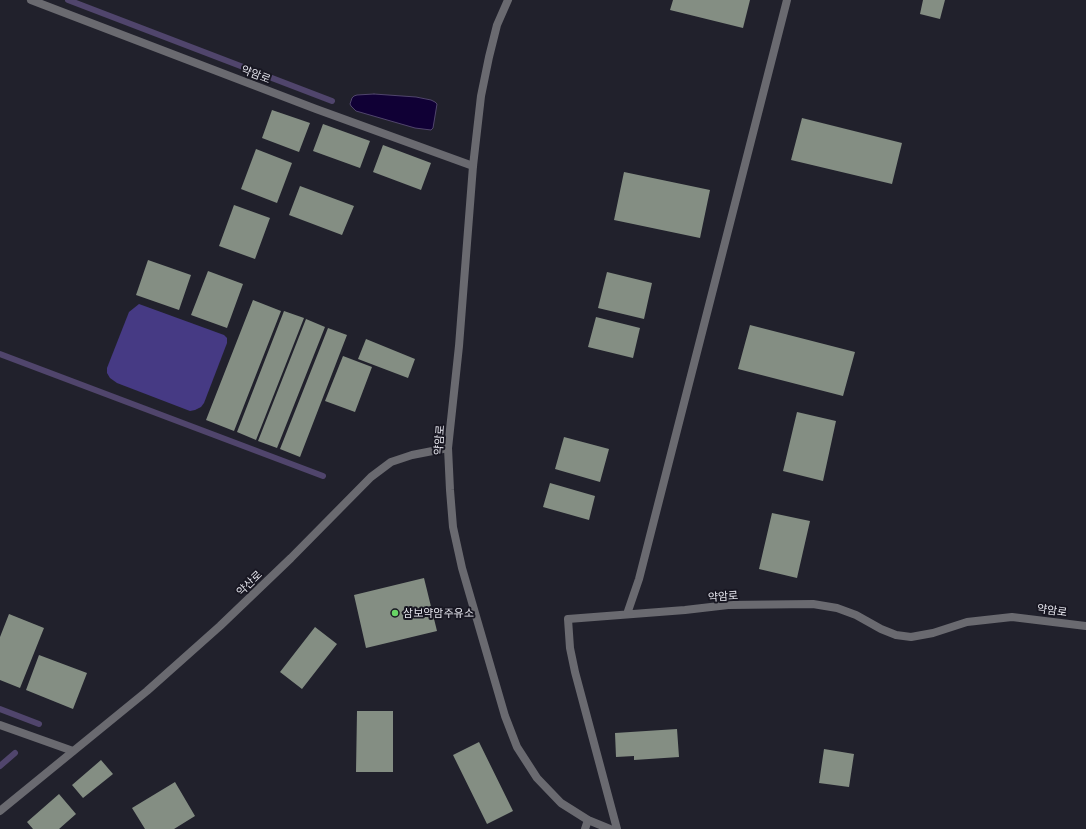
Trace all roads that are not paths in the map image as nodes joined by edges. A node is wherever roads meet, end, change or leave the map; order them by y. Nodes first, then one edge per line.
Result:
1 (31, 0) edge
2 (508, 0) edge
3 (788, 0) edge
4 (473, 166) junction
5 (448, 448) junction
6 (627, 614) junction
7 (1086, 626) edge
8 (0, 724) edge
9 (73, 751) junction
10 (0, 810) edge
11 (588, 820) junction
12 (585, 829) edge
13 (610, 829) edge
14 (617, 829) edge

1 - 4 street, 약암로
2 - 4 street, 약암로
3 - 6 street
4 - 5 street, 약암로
5 - 9 street, 약산로
5 - 11 street, 약암로
6 - 7 street, 약암로
6 - 14 street, 약암로
8 - 9 street
9 - 10 street, 약산로
11 - 12 street
11 - 13 street, 약암로

